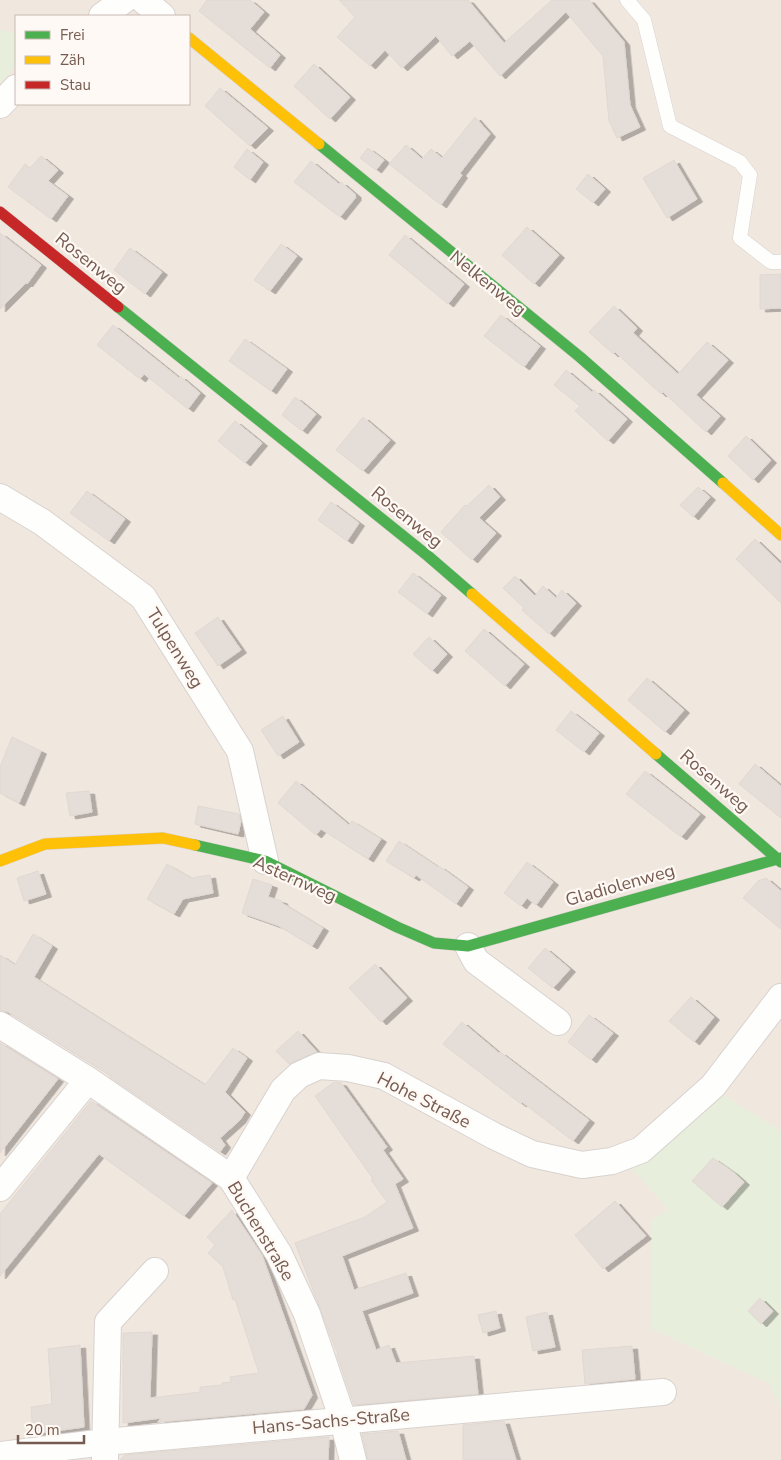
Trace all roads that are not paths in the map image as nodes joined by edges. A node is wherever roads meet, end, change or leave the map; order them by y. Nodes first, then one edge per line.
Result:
1 (124, 0) edge
2 (142, 0) edge
3 (627, 0) edge
4 (103, 15) edge
5 (161, 15) edge
6 (190, 39) edge
7 (15, 89) edge
8 (0, 106) edge
9 (0, 212) edge
10 (781, 262) edge
11 (0, 497) edge
12 (781, 535) edge
13 (780, 859) edge
14 (265, 861) junction
15 (0, 862) edge
16 (468, 946) junction
17 (781, 997) edge
18 (558, 1022) dead end
19 (0, 1025) edge
20 (88, 1080) junction
21 (231, 1178) junction
22 (0, 1188) edge
23 (155, 1271) dead end
24 (663, 1392) dead end
25 (343, 1420) junction
26 (105, 1451) edge
27 (0, 1455) edge
28 (353, 1460) edge

1 - 4 street
2 - 5 street
3 - 10 lane
6 - 12 street, Nelkenweg
7 - 8 street
9 - 13 street, Rosenweg
11 - 14 street, Tulpenweg
13 - 16 street, Gladiolenweg
14 - 15 street, Asternweg
14 - 16 street, Asternweg
16 - 18 street
17 - 21 street, Hohe Straße
19 - 20 street, Buchenstraße
20 - 21 street, Buchenstraße
20 - 22 street
21 - 25 street, Buchenstraße
23 - 26 street
24 - 25 street, Hans-Sachs-Straße
25 - 26 street, Hans-Sachs-Straße
25 - 28 street, Buchenstraße
26 - 27 street, Hans-Sachs-Straße

